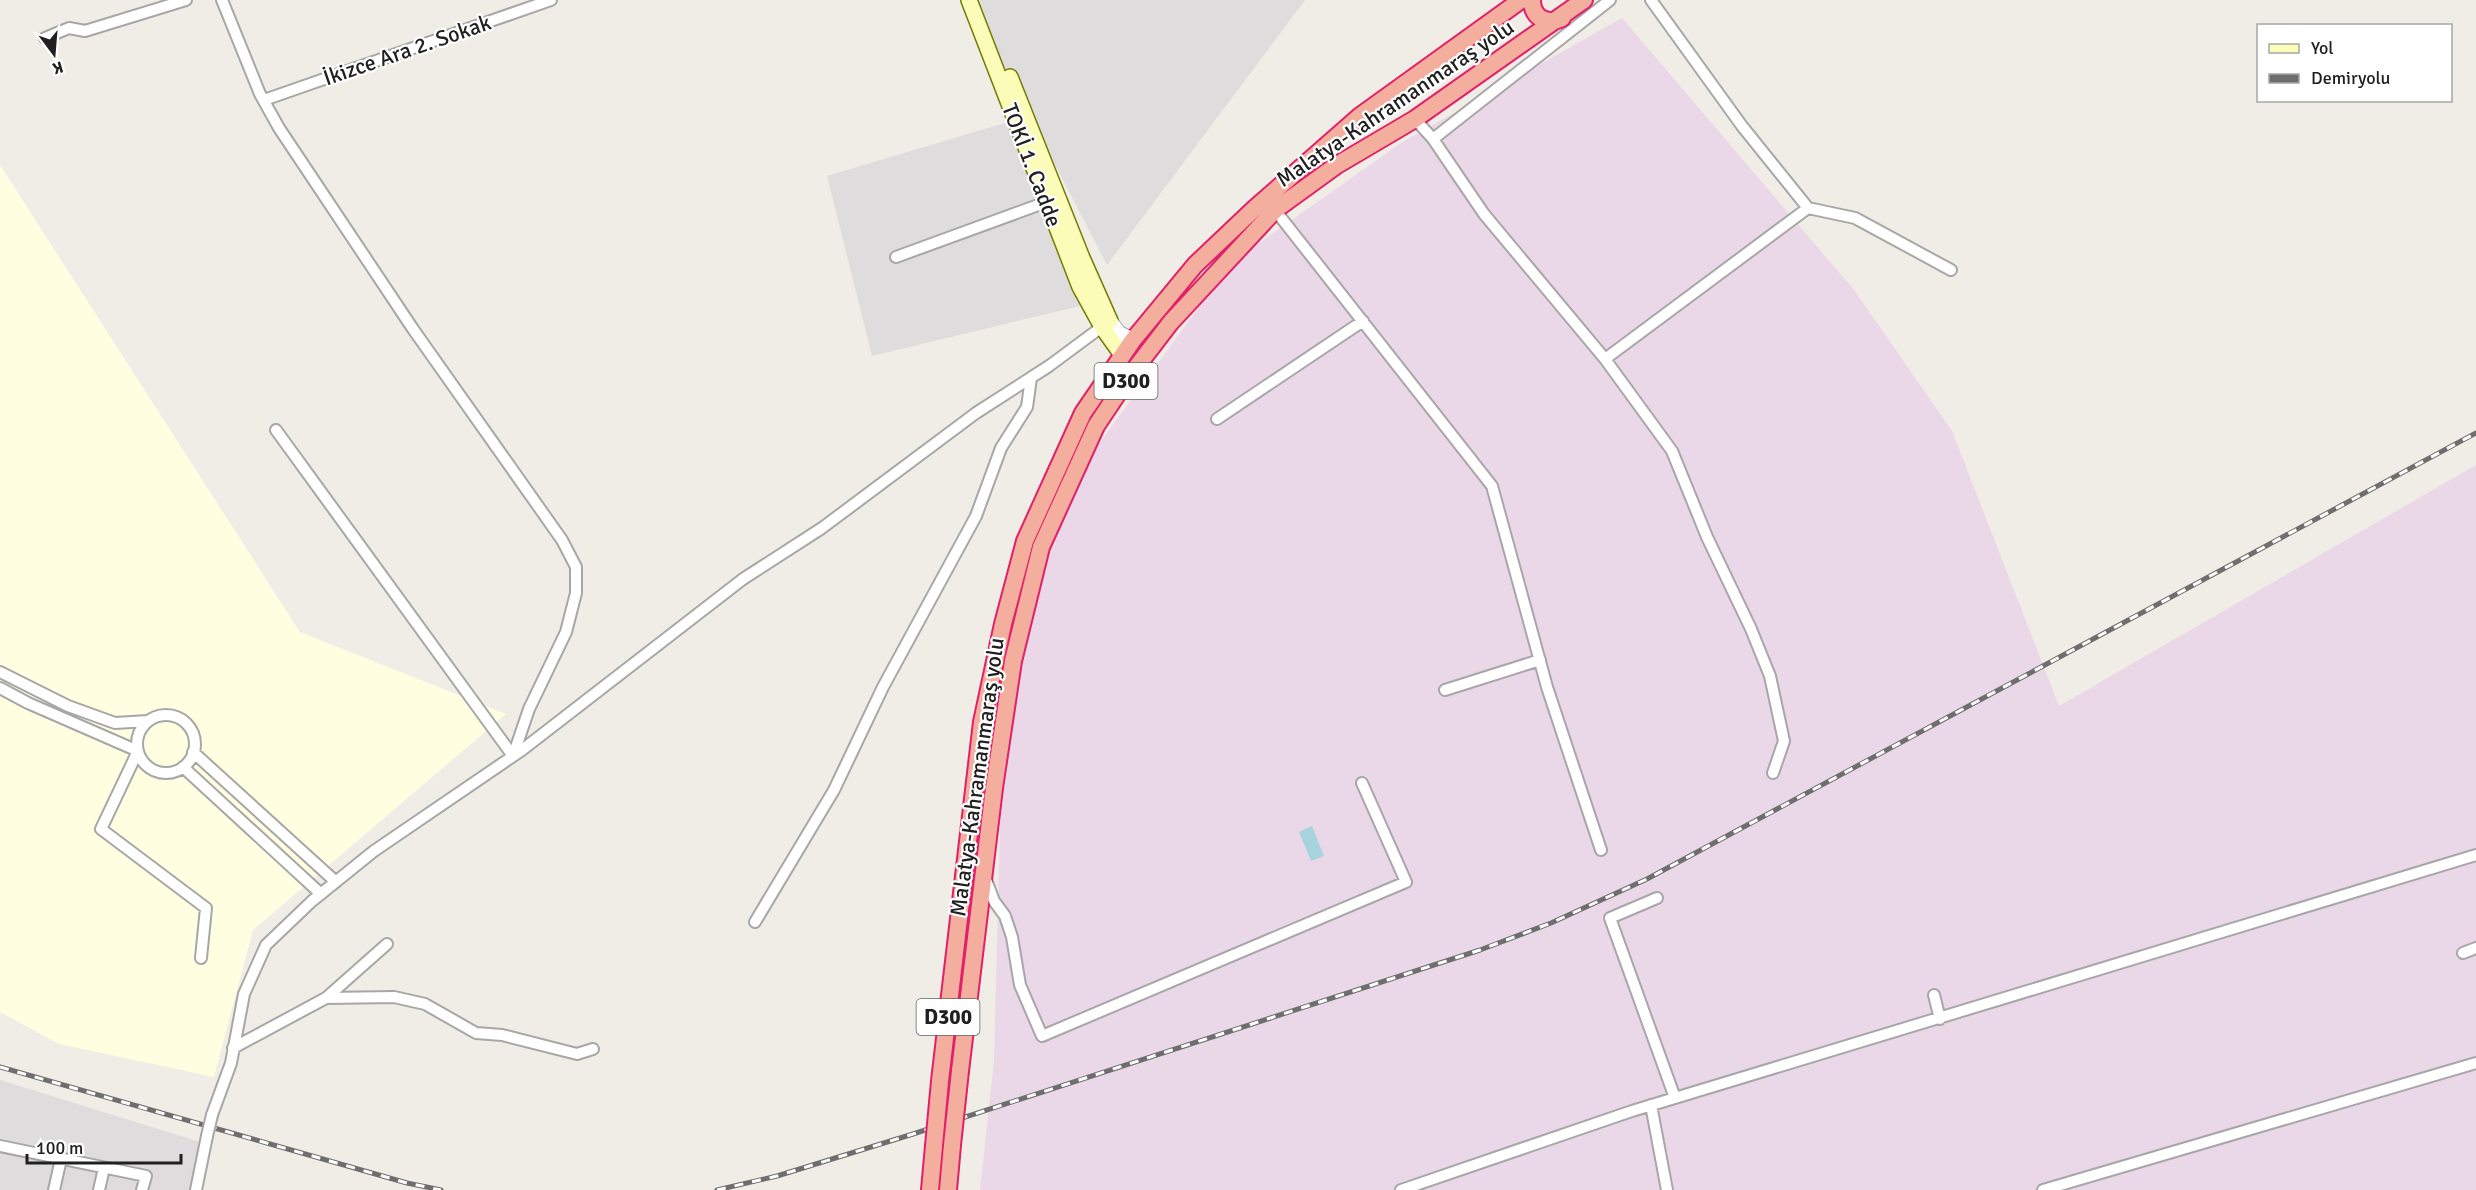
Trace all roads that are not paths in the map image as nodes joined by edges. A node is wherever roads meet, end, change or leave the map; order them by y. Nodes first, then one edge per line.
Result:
1 (186, 0) edge
2 (222, 0) edge
3 (551, 0) edge
4 (969, 0) edge
5 (979, 0) edge
6 (1521, 0) edge
7 (1532, 0) edge
8 (1570, 0) edge
9 (1584, 0) edge
10 (1610, 0) edge
11 (1651, 0) edge
12 (1563, 17) junction
13 (45, 38) dead end
14 (264, 100) junction
15 (1415, 119) junction
16 (1433, 139) junction
17 (1052, 200) junction
18 (1808, 208) junction
19 (1275, 210) junction
20 (896, 257) dead end
21 (1951, 270) dead end
22 (1364, 321) junction
23 (1106, 324) junction
24 (1132, 340) junction
25 (1122, 355) junction
26 (1605, 358) junction
27 (1031, 378) junction
28 (1217, 419) dead end
29 (276, 430) dead end
30 (1540, 660) junction
31 (0, 672) edge
32 (0, 688) edge
33 (1446, 690) dead end
34 (148, 722) junction
35 (138, 751) junction
36 (193, 752) junction
37 (513, 756) junction
38 (183, 767) junction
39 (1773, 773) dead end
40 (1362, 783) dead end
41 (1602, 850) dead end
42 (2476, 855) edge
43 (985, 876) junction
44 (336, 882) junction
45 (321, 894) junction
46 (1657, 897) dead end
47 (755, 922) dead end
48 (387, 944) dead end
49 (2476, 948) edge
50 (2463, 953) dead end
51 (201, 958) dead end
52 (1934, 995) dead end
53 (326, 998) junction
54 (1940, 1018) junction
55 (233, 1048) junction
56 (593, 1049) dead end
57 (2476, 1063) edge
58 (1675, 1098) junction
59 (1651, 1105) junction
60 (0, 1146) edge
61 (61, 1159) junction
62 (104, 1168) junction
63 (54, 1190) edge
64 (99, 1190) edge
65 (142, 1190) edge
66 (196, 1190) edge
67 (930, 1190) edge
68 (948, 1190) edge
69 (1401, 1190) edge
70 (1667, 1190) edge
71 (2043, 1190) edge

1 - 13 street
2 - 14 street
3 - 14 street, İkizce Ara 2. Sokak
4 - 17 main road, TOKİ 1. Cadde
5 - 17 main road, TOKİ 1. Cadde
6 - 24 highway, D300
7 - 12 highway
8 - 12 highway
9 - 12 highway, Malatya-Kahramanmaraş yolu / D300
10 - 16 street
11 - 18 street
12 - 15 highway, Malatya-Kahramanmaraş yolu / D300
14 - 37 street
15 - 16 street
15 - 19 highway, Malatya-Kahramanmaraş yolu / D300
16 - 26 street
17 - 20 street
17 - 23 main road, TOKİ 1. Cadde
18 - 21 street
18 - 26 street
19 - 22 street
19 - 43 highway, Malatya-Kahramanmaraş yolu / D300
22 - 28 street
22 - 30 street
23 - 24 street
23 - 25 main road, TOKİ 1. Cadde
23 - 27 street
24 - 25 highway, D300
25 - 67 highway, D300, bridge
26 - 39 street
27 - 37 street
27 - 47 street
29 - 37 street
30 - 33 street
30 - 41 street
31 - 34 street
32 - 35 street
34 - 35 street
34 - 36 street
35 - 38 street
35 - 51 street
36 - 38 street
36 - 44 street
37 - 44 street
38 - 45 street
40 - 43 street
42 - 54 street
43 - 68 highway, Malatya-Kahramanmaraş yolu / D300, bridge
44 - 45 street
45 - 55 street
46 - 58 street
48 - 53 street
49 - 50 street
52 - 54 street
53 - 55 street
53 - 56 street
54 - 58 street
55 - 66 street, bridge
57 - 71 street
58 - 59 street
59 - 69 street
59 - 70 street
60 - 61 street
61 - 62 street
61 - 63 street
62 - 64 street
62 - 65 street

